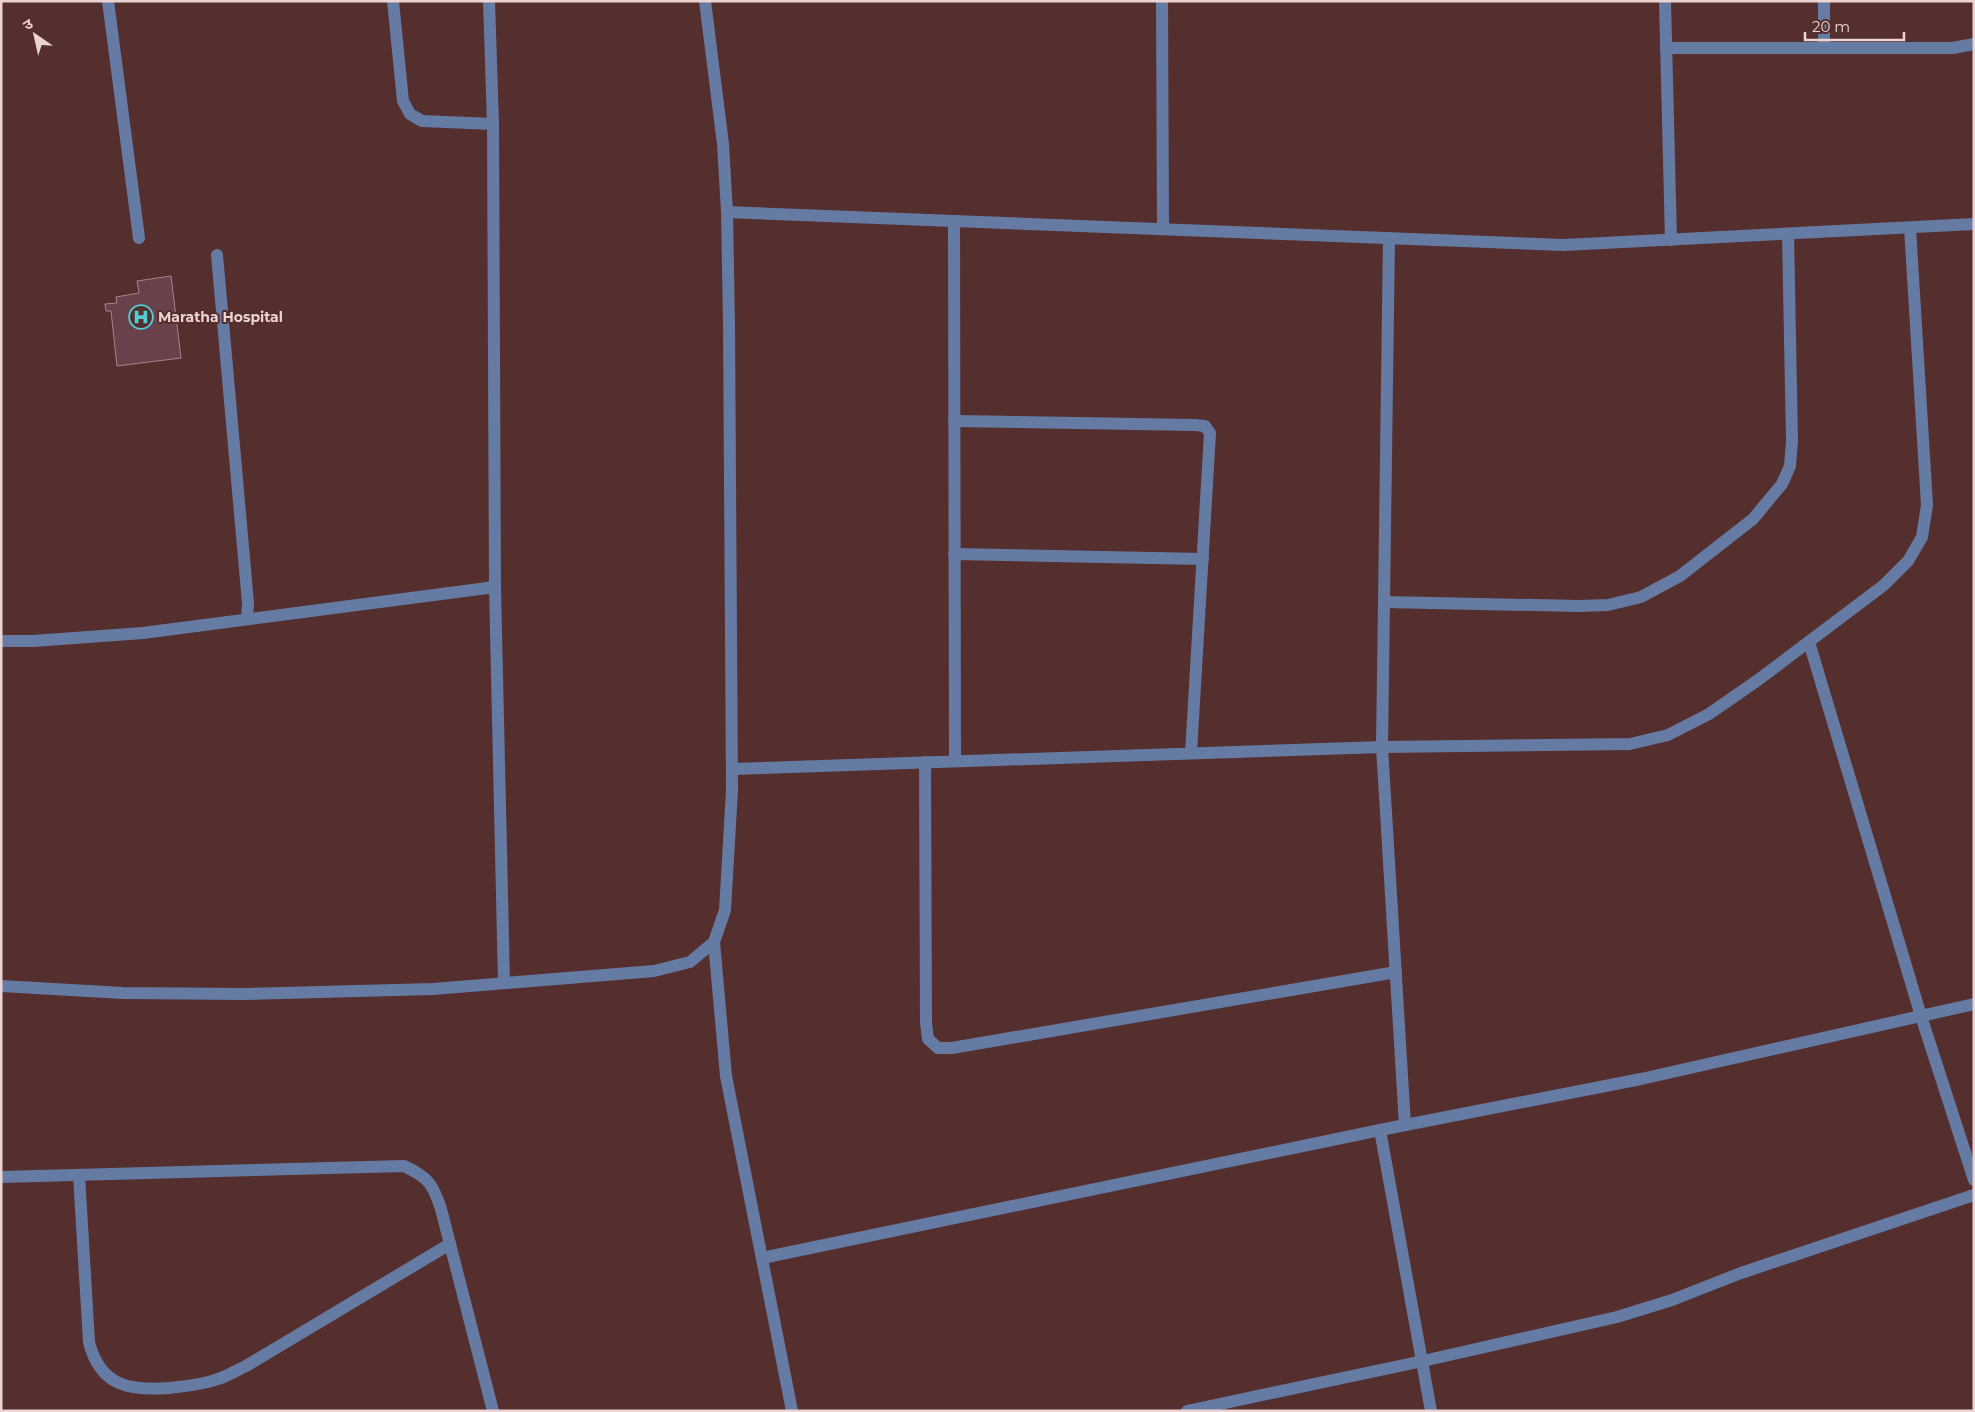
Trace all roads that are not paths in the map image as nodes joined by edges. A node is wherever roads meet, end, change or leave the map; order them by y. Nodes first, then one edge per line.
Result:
1 (108, 1) edge
2 (393, 1) edge
3 (489, 1) edge
4 (706, 1) edge
5 (1162, 1) edge
6 (1665, 1) edge
7 (1824, 1) edge
8 (1974, 44) edge
9 (1666, 48) junction
10 (1824, 48) junction
11 (493, 124) junction
12 (727, 212) junction
13 (954, 221) junction
14 (1974, 224) edge
15 (1910, 228) junction
16 (1162, 229) junction
17 (1788, 234) junction
18 (139, 238) dead end
19 (1389, 238) junction
20 (1671, 240) junction
21 (217, 255) dead end
22 (954, 421) junction
23 (954, 554) junction
24 (1202, 559) junction
25 (495, 587) junction
26 (1384, 602) junction
27 (247, 619) junction
28 (1, 641) edge
29 (1809, 642) junction
30 (1382, 747) junction
31 (1191, 754) junction
32 (955, 761) junction
33 (925, 762) junction
34 (732, 768) junction
35 (714, 942) junction
36 (1396, 972) junction
37 (504, 983) junction
38 (1, 986) edge
39 (1974, 1004) edge
40 (1921, 1016) junction
41 (1405, 1125) junction
42 (1380, 1130) junction
43 (79, 1175) junction
44 (1, 1177) edge
45 (1974, 1180) edge
46 (1974, 1194) edge
47 (450, 1244) junction
48 (762, 1258) junction
49 (1423, 1362) junction
50 (493, 1411) edge
51 (792, 1411) edge
52 (1187, 1411) edge
53 (1431, 1411) edge

1 - 18 street
2 - 11 street
3 - 11 street
4 - 12 street
5 - 16 street
6 - 9 street
7 - 10 street
8 - 10 street
9 - 10 street
9 - 20 street
11 - 25 street
12 - 13 street
12 - 34 street
13 - 16 street
13 - 22 street
14 - 15 street
15 - 17 street
15 - 29 street
16 - 19 street
17 - 20 street
17 - 26 street
19 - 20 street
19 - 26 street
21 - 27 street
22 - 23 street
22 - 24 street
23 - 24 street
23 - 32 street
24 - 31 street
25 - 27 street
25 - 37 street
26 - 30 street
27 - 28 street
29 - 30 street
29 - 40 street
30 - 31 street
30 - 36 street
31 - 32 street
32 - 33 street
33 - 34 street
33 - 36 street
34 - 35 street
35 - 37 street
35 - 48 street
36 - 41 street
37 - 38 street
39 - 40 street
40 - 41 street
40 - 45 street
41 - 42 street
42 - 48 street
42 - 49 street
43 - 44 street
43 - 47 street
43 - 47 street
46 - 49 street
47 - 50 street
48 - 51 street
49 - 52 street
49 - 53 street

